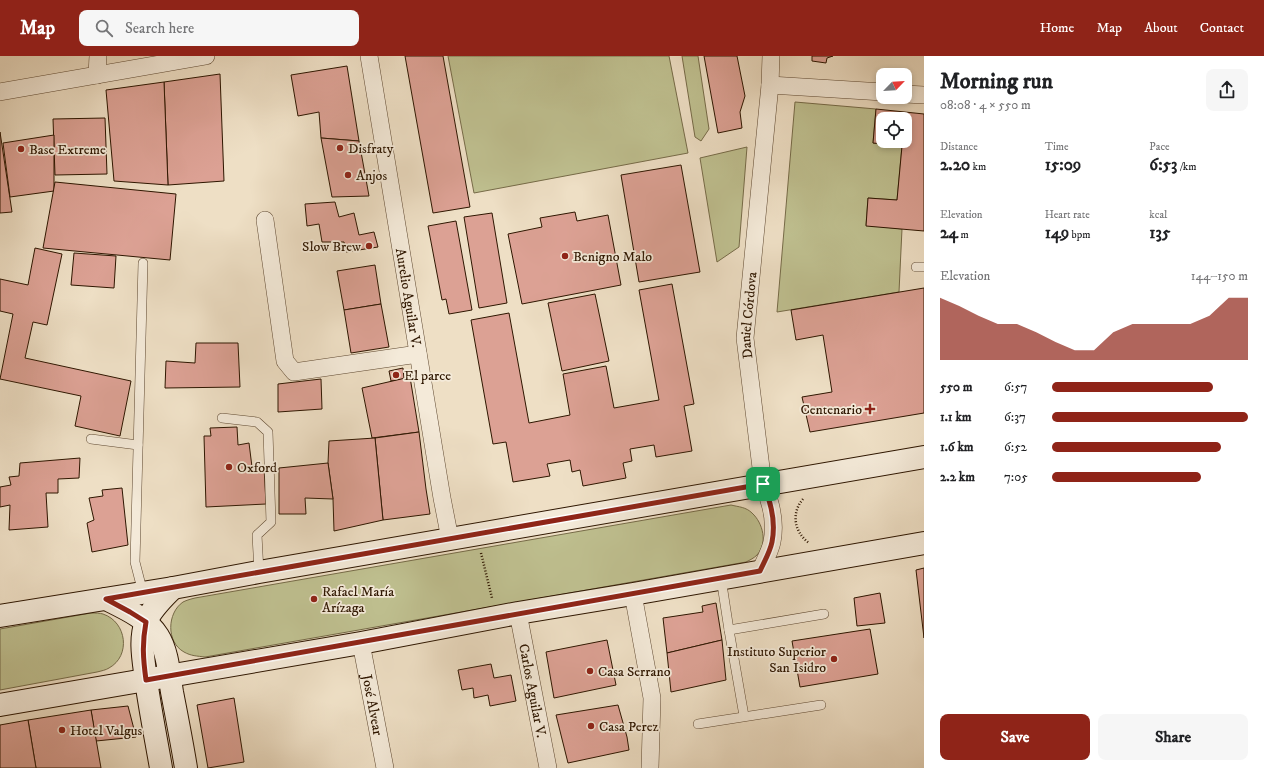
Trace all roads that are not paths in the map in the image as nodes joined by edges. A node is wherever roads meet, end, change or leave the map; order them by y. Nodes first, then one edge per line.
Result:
1 (98, 56) edge
2 (206, 56) edge
3 (369, 56) edge
4 (771, 56) edge
5 (97, 75) junction
6 (770, 85) junction
7 (0, 92) edge
8 (876, 92) edge
9 (912, 94) edge
10 (924, 95) edge
11 (265, 220) dead end
12 (143, 263) dead end
13 (418, 354) junction
14 (222, 418) dead end
15 (91, 439) dead end
16 (138, 445) junction
17 (924, 457) edge
18 (763, 484) junction
19 (450, 539) junction
20 (924, 543) edge
21 (760, 571) junction
22 (259, 572) junction
23 (721, 578) junction
24 (173, 588) junction
25 (143, 593) junction
26 (634, 594) junction
27 (106, 599) junction
28 (518, 613) junction
29 (824, 614) dead end
30 (0, 616) edge
31 (146, 622) junction
32 (729, 630) junction
33 (361, 643) junction
34 (170, 675) junction
35 (146, 680) junction
36 (0, 704) edge
37 (821, 705) dead end
38 (744, 716) junction
39 (698, 724) dead end
40 (161, 768) edge
41 (186, 768) edge
42 (384, 768) edge
43 (548, 768) edge
44 (650, 768) edge

1 - 5 street
2 - 5 street
3 - 13 street, Aurelio Aguilar V.
4 - 6 street, Daniel Córdova
5 - 7 street
6 - 8 street
6 - 18 street, Daniel Córdova
9 - 10 street
11 - 13 street
12 - 16 lane
13 - 19 street, Aurelio Aguilar V.
14 - 22 lane
15 - 16 lane
16 - 25 lane
17 - 18 main road
18 - 19 main road
18 - 21 street, Daniel Córdova
19 - 22 main road
20 - 21 main road
21 - 23 main road
22 - 24 main road
23 - 26 main road
23 - 32 lane
24 - 25 main road
24 - 31 main road
25 - 27 main road
26 - 28 main road
26 - 44 street
27 - 30 main road
27 - 31 main road
28 - 33 main road
28 - 43 street, Carlos Aguilar V.
29 - 32 lane
31 - 34 main road
31 - 35 main road
32 - 38 lane
33 - 34 main road
33 - 42 street, José Alvear
34 - 35 main road
34 - 41 main road
35 - 36 main road
35 - 40 main road
37 - 38 lane
38 - 39 lane

